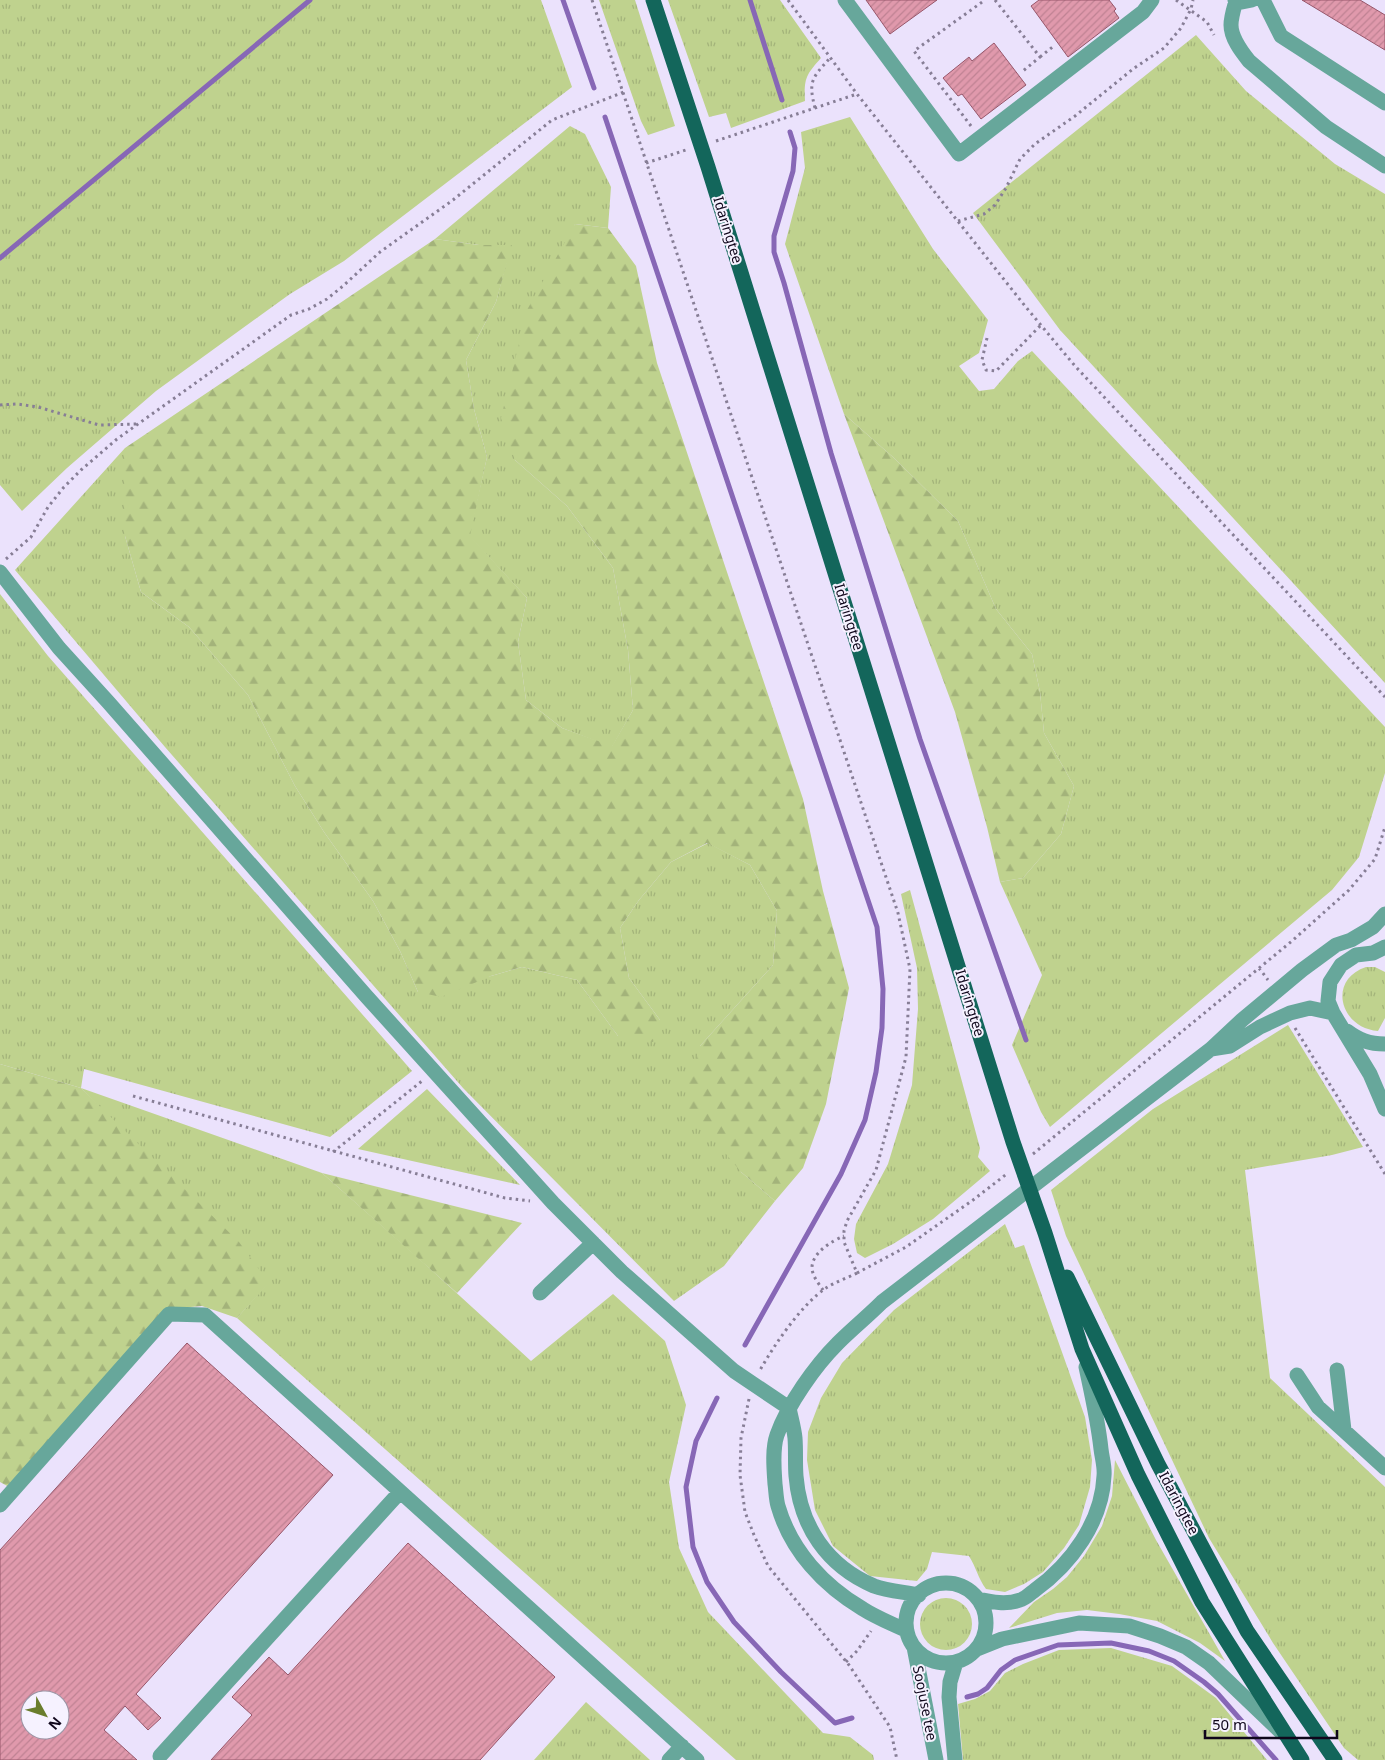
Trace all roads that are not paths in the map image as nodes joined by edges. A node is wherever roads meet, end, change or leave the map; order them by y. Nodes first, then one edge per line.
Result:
1 (653, 0) edge
2 (845, 0) edge
3 (1152, 0) edge
4 (1235, 0) edge
5 (1252, 0) edge
6 (1264, 0) edge
7 (1385, 103) edge
8 (1385, 166) edge
9 (0, 572) edge
10 (1385, 914) edge
11 (1351, 940) junction
12 (1385, 947) edge
13 (1333, 1014) junction
14 (1344, 1029) junction
15 (1385, 1044) edge
16 (1211, 1049) junction
17 (1385, 1109) edge
18 (1045, 1234) junction
19 (593, 1243) junction
20 (540, 1293) dead end
21 (1082, 1348) junction
22 (1337, 1370) dead end
23 (1297, 1375) dead end
24 (789, 1408) junction
25 (1344, 1430) junction
26 (1385, 1468) edge
27 (400, 1492) junction
28 (0, 1505) edge
29 (918, 1595) junction
30 (978, 1599) junction
31 (907, 1631) junction
32 (914, 1646) junction
33 (977, 1649) junction
34 (956, 1662) junction
35 (1286, 1737) junction
36 (1320, 1737) junction
37 (682, 1746) junction
38 (160, 1756) dead end
39 (669, 1760) edge
40 (697, 1760) edge
41 (936, 1760) edge
42 (955, 1760) edge
43 (1302, 1760) edge
44 (1336, 1760) edge
45 (1342, 1760) edge

1 - 18 main road, Idaringtee
2 - 3 street
4 - 5 street
4 - 8 street
6 - 7 street
9 - 19 street
10 - 11 street
11 - 12 street
11 - 16 street
12 - 13 street
13 - 14 street
13 - 16 street
14 - 15 street
14 - 17 street
16 - 24 street
18 - 21 main road, Idaringtee
18 - 36 main road, Idaringtee
19 - 20 street
19 - 24 street
21 - 30 street
21 - 35 main road, Idaringtee
22 - 25 street
23 - 25 street
24 - 29 street
24 - 31 street
25 - 26 street
27 - 28 street
27 - 37 street
27 - 38 street
29 - 30 street
29 - 31 street
30 - 33 street
31 - 32 street
32 - 34 street
32 - 41 street, Soojuse tee
33 - 34 street
33 - 35 street
34 - 42 street, Soojuse tee
35 - 43 main road, Idaringtee
36 - 44 main road, Idaringtee
36 - 45 street
37 - 39 street
37 - 40 street

